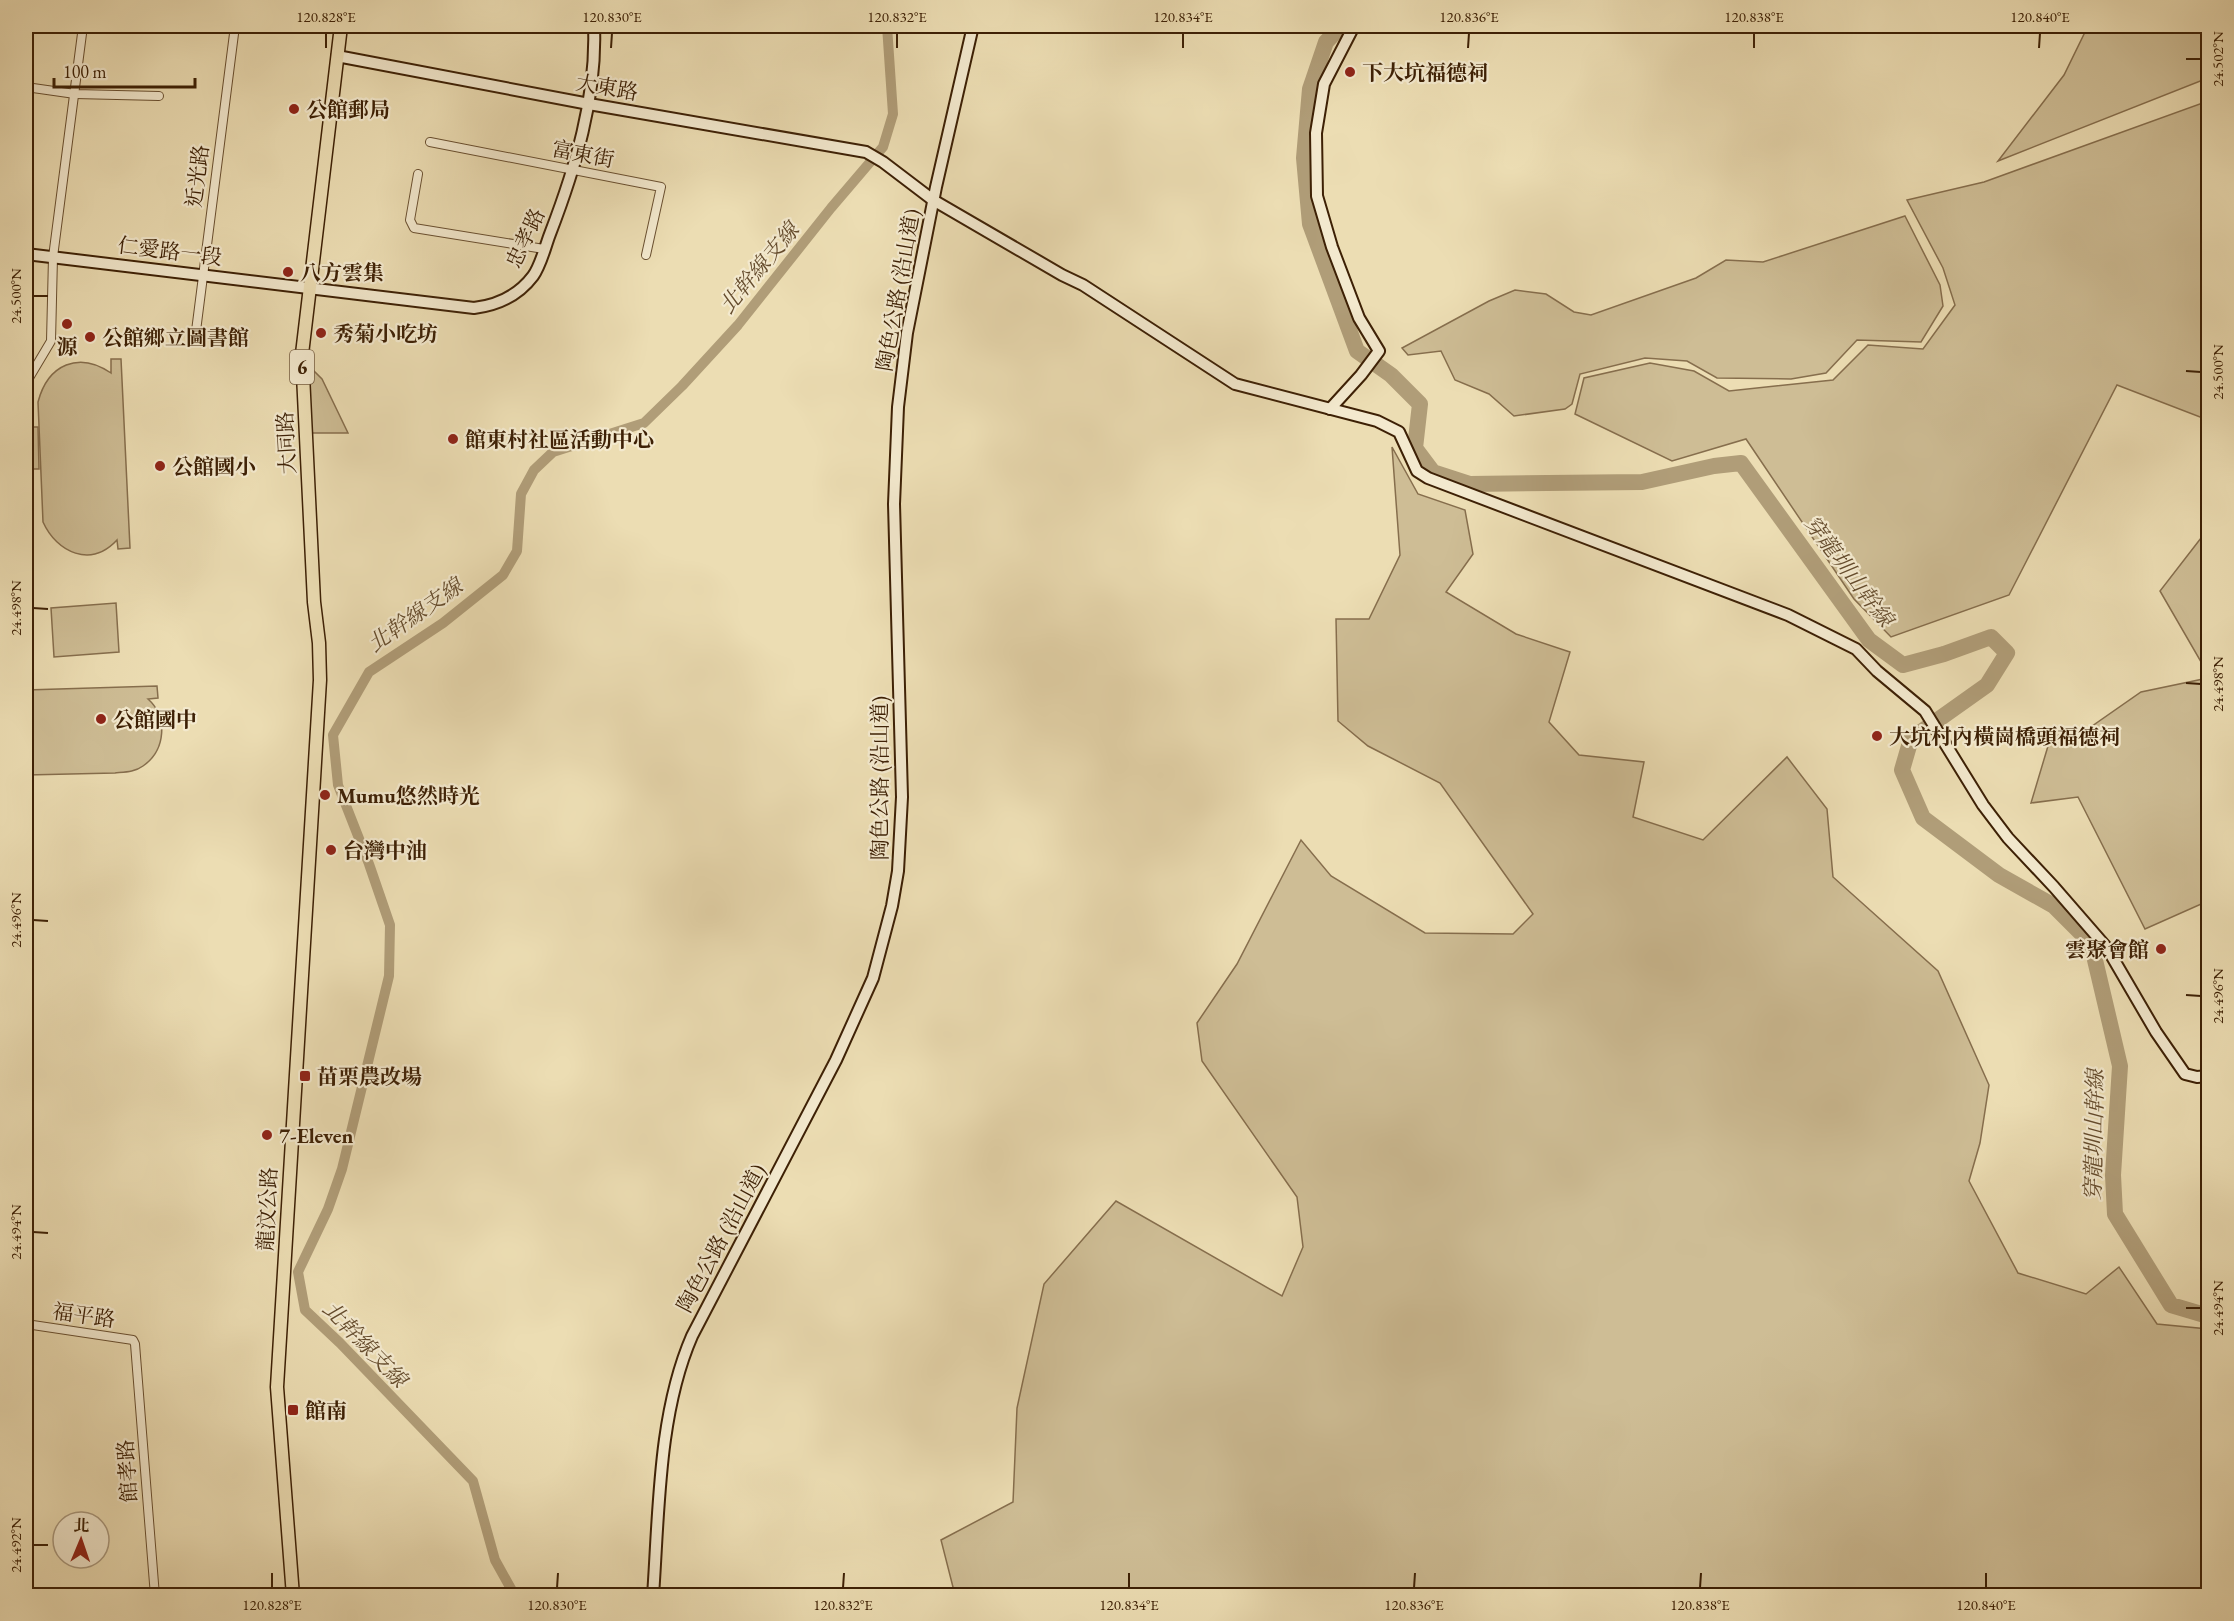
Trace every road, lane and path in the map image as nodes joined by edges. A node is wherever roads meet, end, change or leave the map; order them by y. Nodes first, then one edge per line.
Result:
1 (84, 26) edge
2 (235, 26) edge
3 (341, 26) edge
4 (594, 26) edge
5 (973, 26) edge
6 (1354, 26) edge
7 (337, 56) junction
8 (26, 87) edge
9 (75, 94) junction
10 (159, 96) dead end
11 (589, 104) junction
12 (430, 142) dead end
13 (573, 170) junction
14 (418, 174) dead end
15 (933, 200) junction
16 (544, 249) junction
17 (26, 254) edge
18 (646, 255) dead end
19 (53, 257) junction
20 (203, 274) junction
21 (310, 287) junction
22 (196, 331) dead end
23 (26, 383) edge
24 (1330, 409) junction
25 (320, 680) joint
26 (2208, 1076) edge
27 (26, 1324) edge
28 (135, 1344) joint
29 (155, 1596) edge
30 (293, 1596) edge
31 (652, 1596) edge

1 - 9 street
2 - 20 street, 近光路
3 - 7 main road, 大同路 / 6
4 - 11 street, 忠孝路
5 - 15 street, 陶色公路 (沿山道)
6 - 24 street
7 - 11 street, 大東路
7 - 21 main road, 大同路 / 6
8 - 9 street
9 - 10 street
9 - 19 street
11 - 13 street, 忠孝路
11 - 15 street, 大東路
12 - 13 street, 富東街
13 - 16 street, 忠孝路
13 - 18 street, 富東街
14 - 16 street
15 - 24 street
15 - 31 street, 陶色公路 (沿山道)
16 - 21 street, 忠孝路
17 - 19 street, 仁愛路一段
19 - 20 street, 仁愛路一段
19 - 23 street
20 - 21 street, 仁愛路一段
20 - 22 street, 近光路
21 - 25 main road, 大同路 / 6
24 - 26 street
25 - 30 main road, 龍汶公路 / 6
27 - 28 street, 福平路
28 - 29 street, 館孝路

